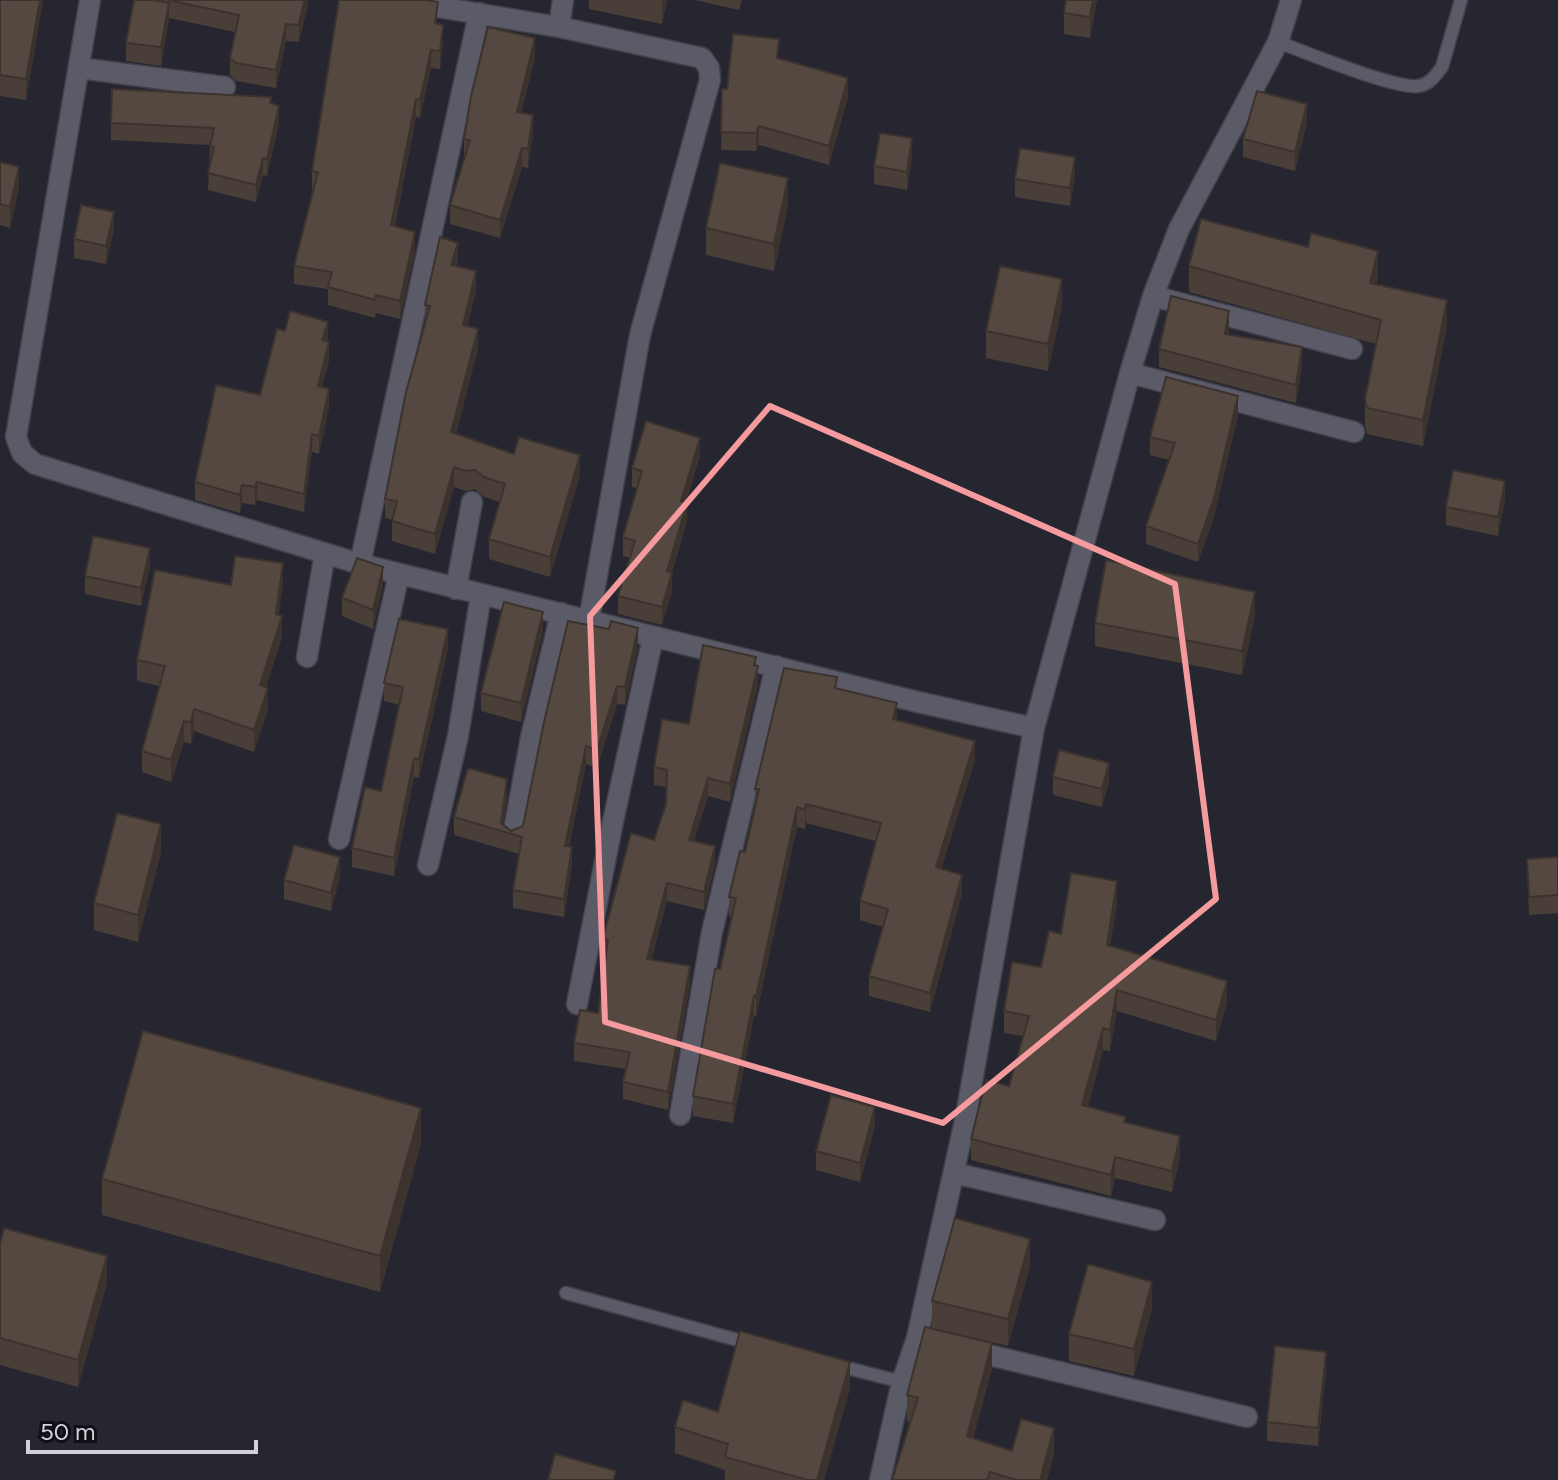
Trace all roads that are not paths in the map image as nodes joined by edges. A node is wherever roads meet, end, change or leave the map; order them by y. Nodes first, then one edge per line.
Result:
1 (90, 0) edge
2 (395, 0) edge
3 (563, 0) edge
4 (1291, 0) edge
5 (1461, 0) edge
6 (479, 13) junction
7 (559, 27) junction
8 (1278, 42) junction
9 (79, 68) junction
10 (225, 87) dead end
11 (1153, 296) junction
12 (1352, 349) dead end
13 (1130, 373) junction
14 (1354, 432) dead end
15 (472, 502) dead end
16 (325, 553) junction
17 (360, 564) junction
18 (399, 574) junction
19 (456, 589) junction
20 (481, 595) junction
21 (561, 613) junction
22 (589, 620) junction
23 (653, 637) junction
24 (307, 657) dead end
25 (776, 666) junction
26 (1034, 728) junction
27 (513, 836) edge
28 (339, 839) dead end
29 (428, 865) dead end
30 (577, 1004) dead end
31 (680, 1115) dead end
32 (954, 1173) junction
33 (1155, 1220) dead end
34 (566, 1293) dead end
35 (932, 1342) junction
36 (771, 1349) edge
37 (829, 1364) edge
38 (902, 1382) junction
39 (1247, 1417) dead end
40 (880, 1480) edge

1 - 9 street
2 - 6 street
3 - 7 street
4 - 8 street
5 - 8 lane
6 - 7 street
6 - 17 street
7 - 22 street
8 - 11 street
9 - 10 street
9 - 16 street
11 - 12 street
11 - 13 street
13 - 14 street
13 - 26 street
15 - 19 street
16 - 17 street
16 - 24 street
17 - 18 street
18 - 19 street
18 - 28 street
19 - 20 street
20 - 21 street
20 - 29 street
21 - 22 street
21 - 27 street
22 - 23 street
23 - 25 street
23 - 30 street
25 - 26 street
25 - 31 street
26 - 32 street
32 - 33 street
32 - 35 street
34 - 36 lane
35 - 38 street
35 - 39 street
37 - 38 lane
38 - 40 street

